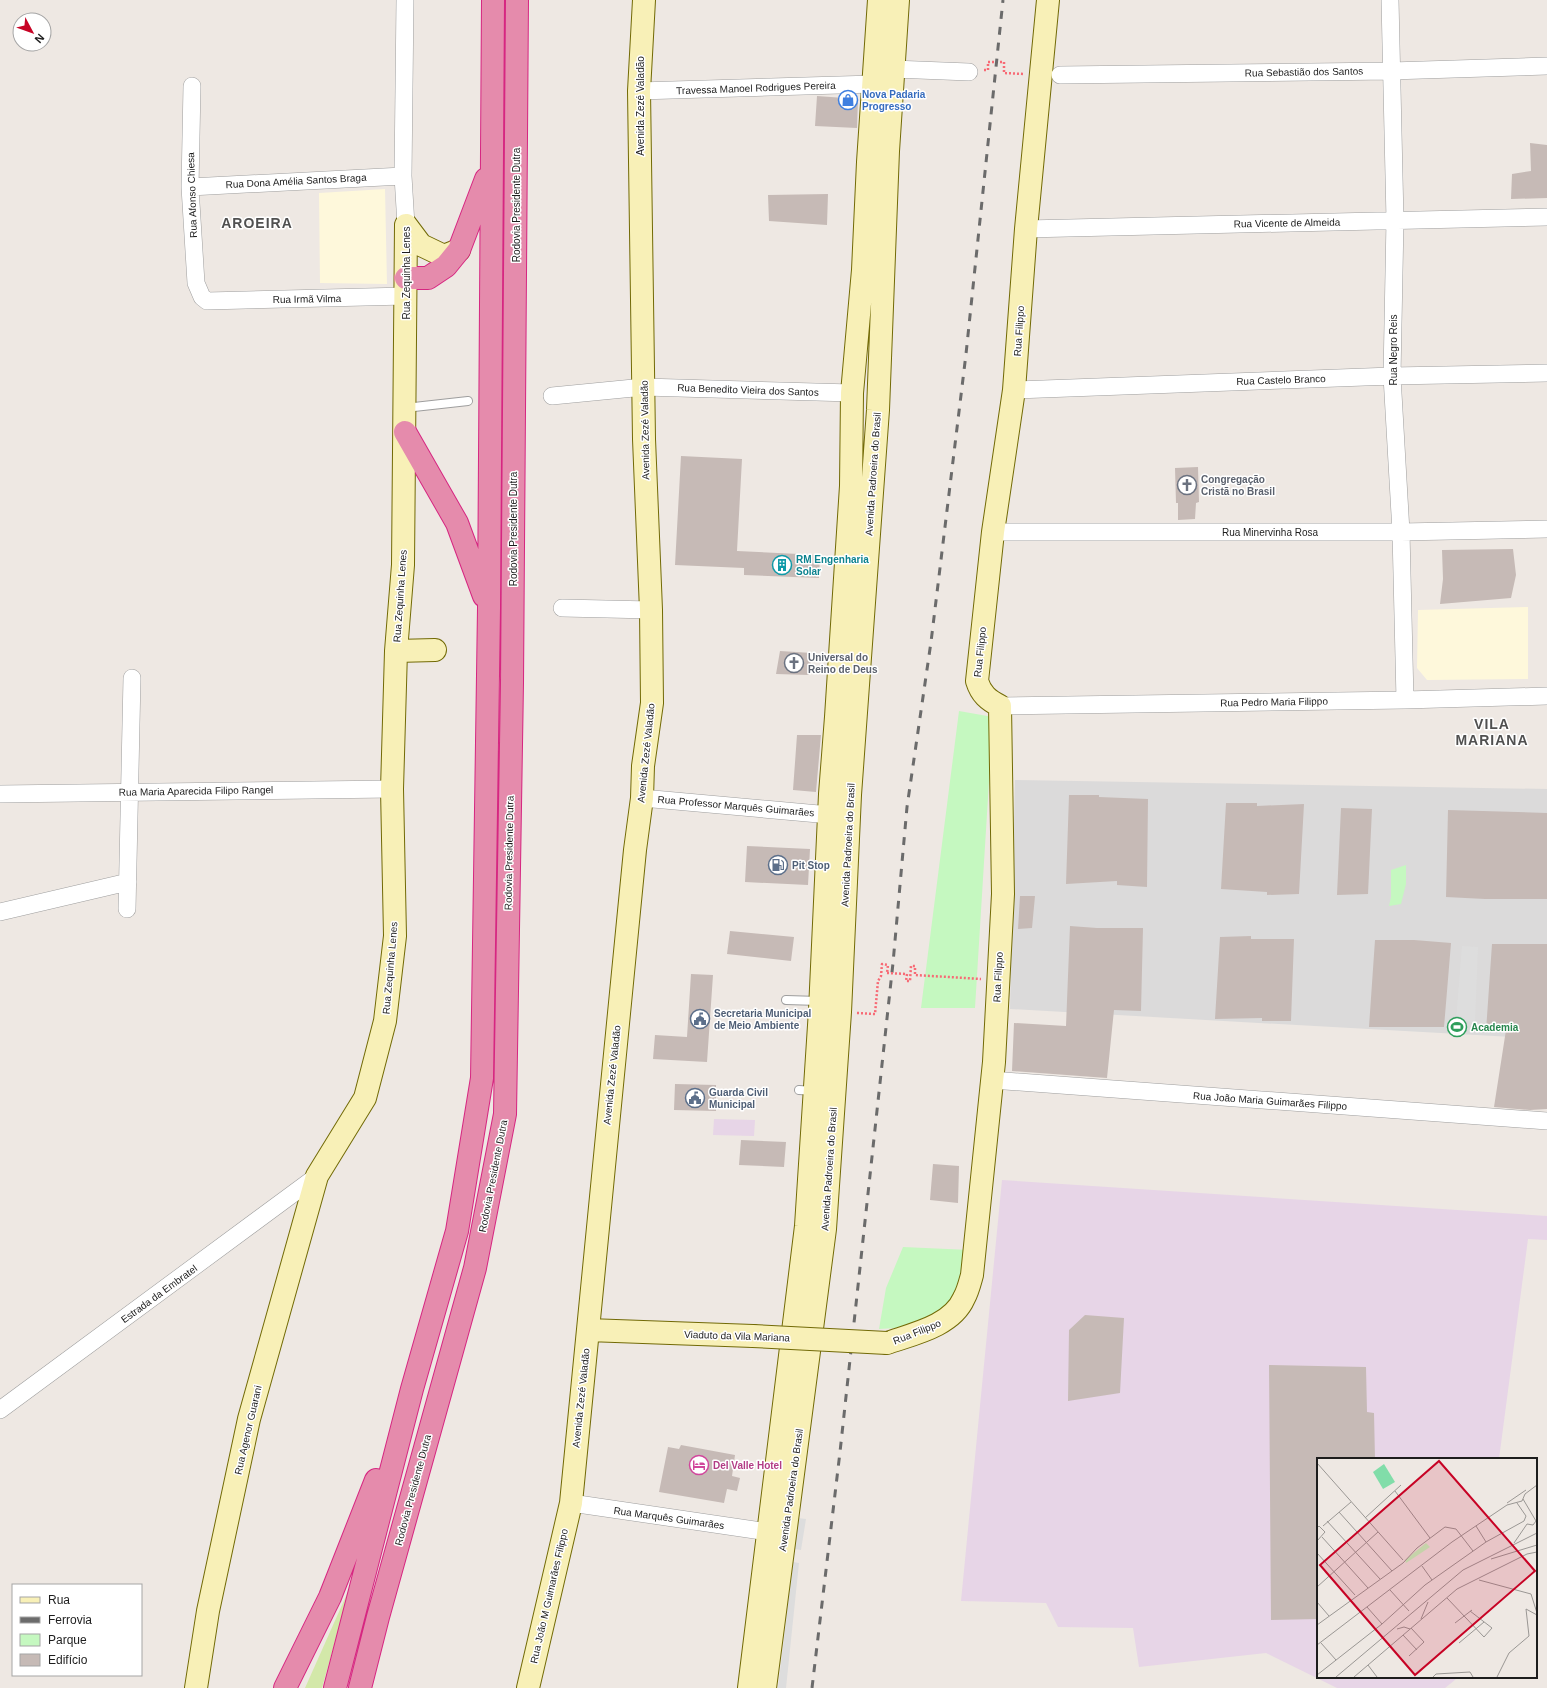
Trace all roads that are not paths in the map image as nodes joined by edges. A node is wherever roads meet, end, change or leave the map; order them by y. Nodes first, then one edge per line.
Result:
1 (405, 0) edge
2 (493, 0) edge
3 (517, 0) edge
4 (644, 0) edge
5 (879, 0) edge
6 (898, 0) edge
7 (1048, 0) edge
8 (1390, 0) edge
9 (1547, 66) edge
10 (894, 69) junction
11 (1391, 71) junction
12 (969, 72) road end
13 (1050, 75) junction
14 (874, 84) junction
15 (192, 86) dead end
16 (639, 91) junction
17 (491, 167) junction
18 (402, 176) junction
19 (190, 187) junction
20 (1547, 217) edge
21 (1395, 220) junction
22 (406, 225) junction
23 (1026, 228) junction
24 (459, 250) junction
25 (406, 287) junction
26 (207, 301) joint
27 (1547, 373) edge
28 (1392, 376) junction
29 (644, 387) junction
30 (1014, 390) junction
31 (552, 396) dead end
32 (468, 401) dead end
33 (852, 401) junction
34 (878, 402) junction
35 (405, 408) junction
36 (405, 432) junction
37 (1547, 529) edge
38 (994, 532) junction
39 (1401, 532) junction
40 (489, 608) junction
41 (562, 608) dead end
42 (651, 610) junction
43 (434, 650) dead end
44 (396, 651) junction
45 (132, 678) dead end
46 (1547, 696) edge
47 (1405, 700) junction
48 (1000, 706) junction
49 (392, 788) junction
50 (129, 792) junction
51 (0, 794) edge
52 (642, 798) junction
53 (830, 815) junction
54 (128, 882) junction
55 (127, 909) dead end
56 (0, 912) edge
57 (786, 1000) dead end
58 (820, 1001) junction
59 (992, 1080) junction
60 (1547, 1121) edge
61 (317, 1176) junction
62 (588, 1330) junction
63 (887, 1343) joint
64 (412, 1389) junction
65 (0, 1410) edge
66 (571, 1503) junction
67 (768, 1532) junction
68 (378, 1617) junction
69 (196, 1688) edge
70 (285, 1688) edge
71 (335, 1688) edge
72 (360, 1688) edge
73 (370, 1688) edge
74 (528, 1688) edge
75 (749, 1688) edge
76 (765, 1688) edge

1 - 18 street, Rua Zequinha Lenes
2 - 17 highway
3 - 68 highway, Rodovia Presidente Dutra
4 - 16 street, Avenida Zezé Valadão
5 - 14 street, Avenida Padroeira do Brasil
6 - 10 street, Avenida Padroeira do Brasil
7 - 13 street, Rua Filippo
8 - 11 street, Rua Negro Reis
9 - 11 street, Rua Sebastião dos Santos
10 - 12 street
10 - 34 street, Avenida Padroeira do Brasil
11 - 13 street, Rua Sebastião dos Santos
11 - 21 street, Rua Negro Reis
13 - 23 street, Rua Filippo
14 - 16 street, Travessa Manoel Rodrigues Pereira
14 - 33 street, Avenida Padroeira do Brasil
15 - 19 street, Rua Afonso Chiesa
16 - 29 street, Avenida Zezé Valadão
17 - 24 highway
17 - 40 highway
18 - 19 street, Rua Dona Amélia Santos Braga
18 - 22 street, Rua Zequinha Lenes
19 - 26 street, Rua Afonso Chiesa
20 - 21 street, Rua Vicente de Almeida
21 - 23 street, Rua Vicente de Almeida
21 - 28 street, Rua Negro Reis
22 - 24 street
22 - 25 street, Rua Zequinha Lenes
23 - 30 street, Rua Filippo
24 - 25 highway
25 - 26 street, Rua Irmã Vilma
25 - 35 street, Rua Zequinha Lenes
27 - 28 street, Rua Castelo Branco
28 - 30 street, Rua Castelo Branco
28 - 39 street, Rua Negro Reis
29 - 31 street, Rua Benedito Vieira dos Santos
29 - 33 street, Rua Benedito Vieira dos Santos
29 - 42 street, Avenida Zezé Valadão
30 - 38 street, Rua Filippo
32 - 35 lane
33 - 34 street
33 - 53 street, Avenida Padroeira do Brasil
34 - 76 street, Avenida Padroeira do Brasil
35 - 36 street, Rua Zequinha Lenes
36 - 40 highway
36 - 44 street, Rua Zequinha Lenes
37 - 39 street, Rua Minervinha Rosa
38 - 39 street, Rua Minervinha Rosa
38 - 48 street, Rua Filippo
39 - 47 street, Rua Negro Reis
40 - 64 highway
41 - 42 street
42 - 52 street, Avenida Zezé Valadão
43 - 44 street
44 - 49 street, Rua Zequinha Lenes
45 - 50 street
46 - 47 street, Rua Pedro Maria Filippo
47 - 48 street, Rua Pedro Maria Filippo
48 - 59 street, Rua Filippo
49 - 50 street, Rua Maria Aparecida Filipo Rangel
49 - 61 street, Rua Zequinha Lenes
50 - 51 street, Rua Maria Aparecida Filipo Rangel
50 - 54 street
52 - 53 street, Rua Professor Marquês Guimarães
52 - 62 street, Avenida Zezé Valadão
53 - 58 street, Avenida Padroeira do Brasil
54 - 55 street
54 - 56 street
57 - 58 lane
58 - 67 street, Avenida Padroeira do Brasil
59 - 60 street, Rua João Maria Guimarães Filippo
59 - 63 street, Rua Filippo
61 - 65 street, Estrada da Embratel
61 - 69 street, Rua Agenor Guarani
62 - 63 street, Viaduto da Vila Mariana, bridge
62 - 66 street, Avenida Zezé Valadão
64 - 70 highway
64 - 71 highway
66 - 67 street, Rua Marquês Guimarães
66 - 74 street, Rua João M Guimarães Filippo
67 - 75 street, Avenida Padroeira do Brasil
68 - 72 highway, Rodovia Presidente Dutra
68 - 73 highway

